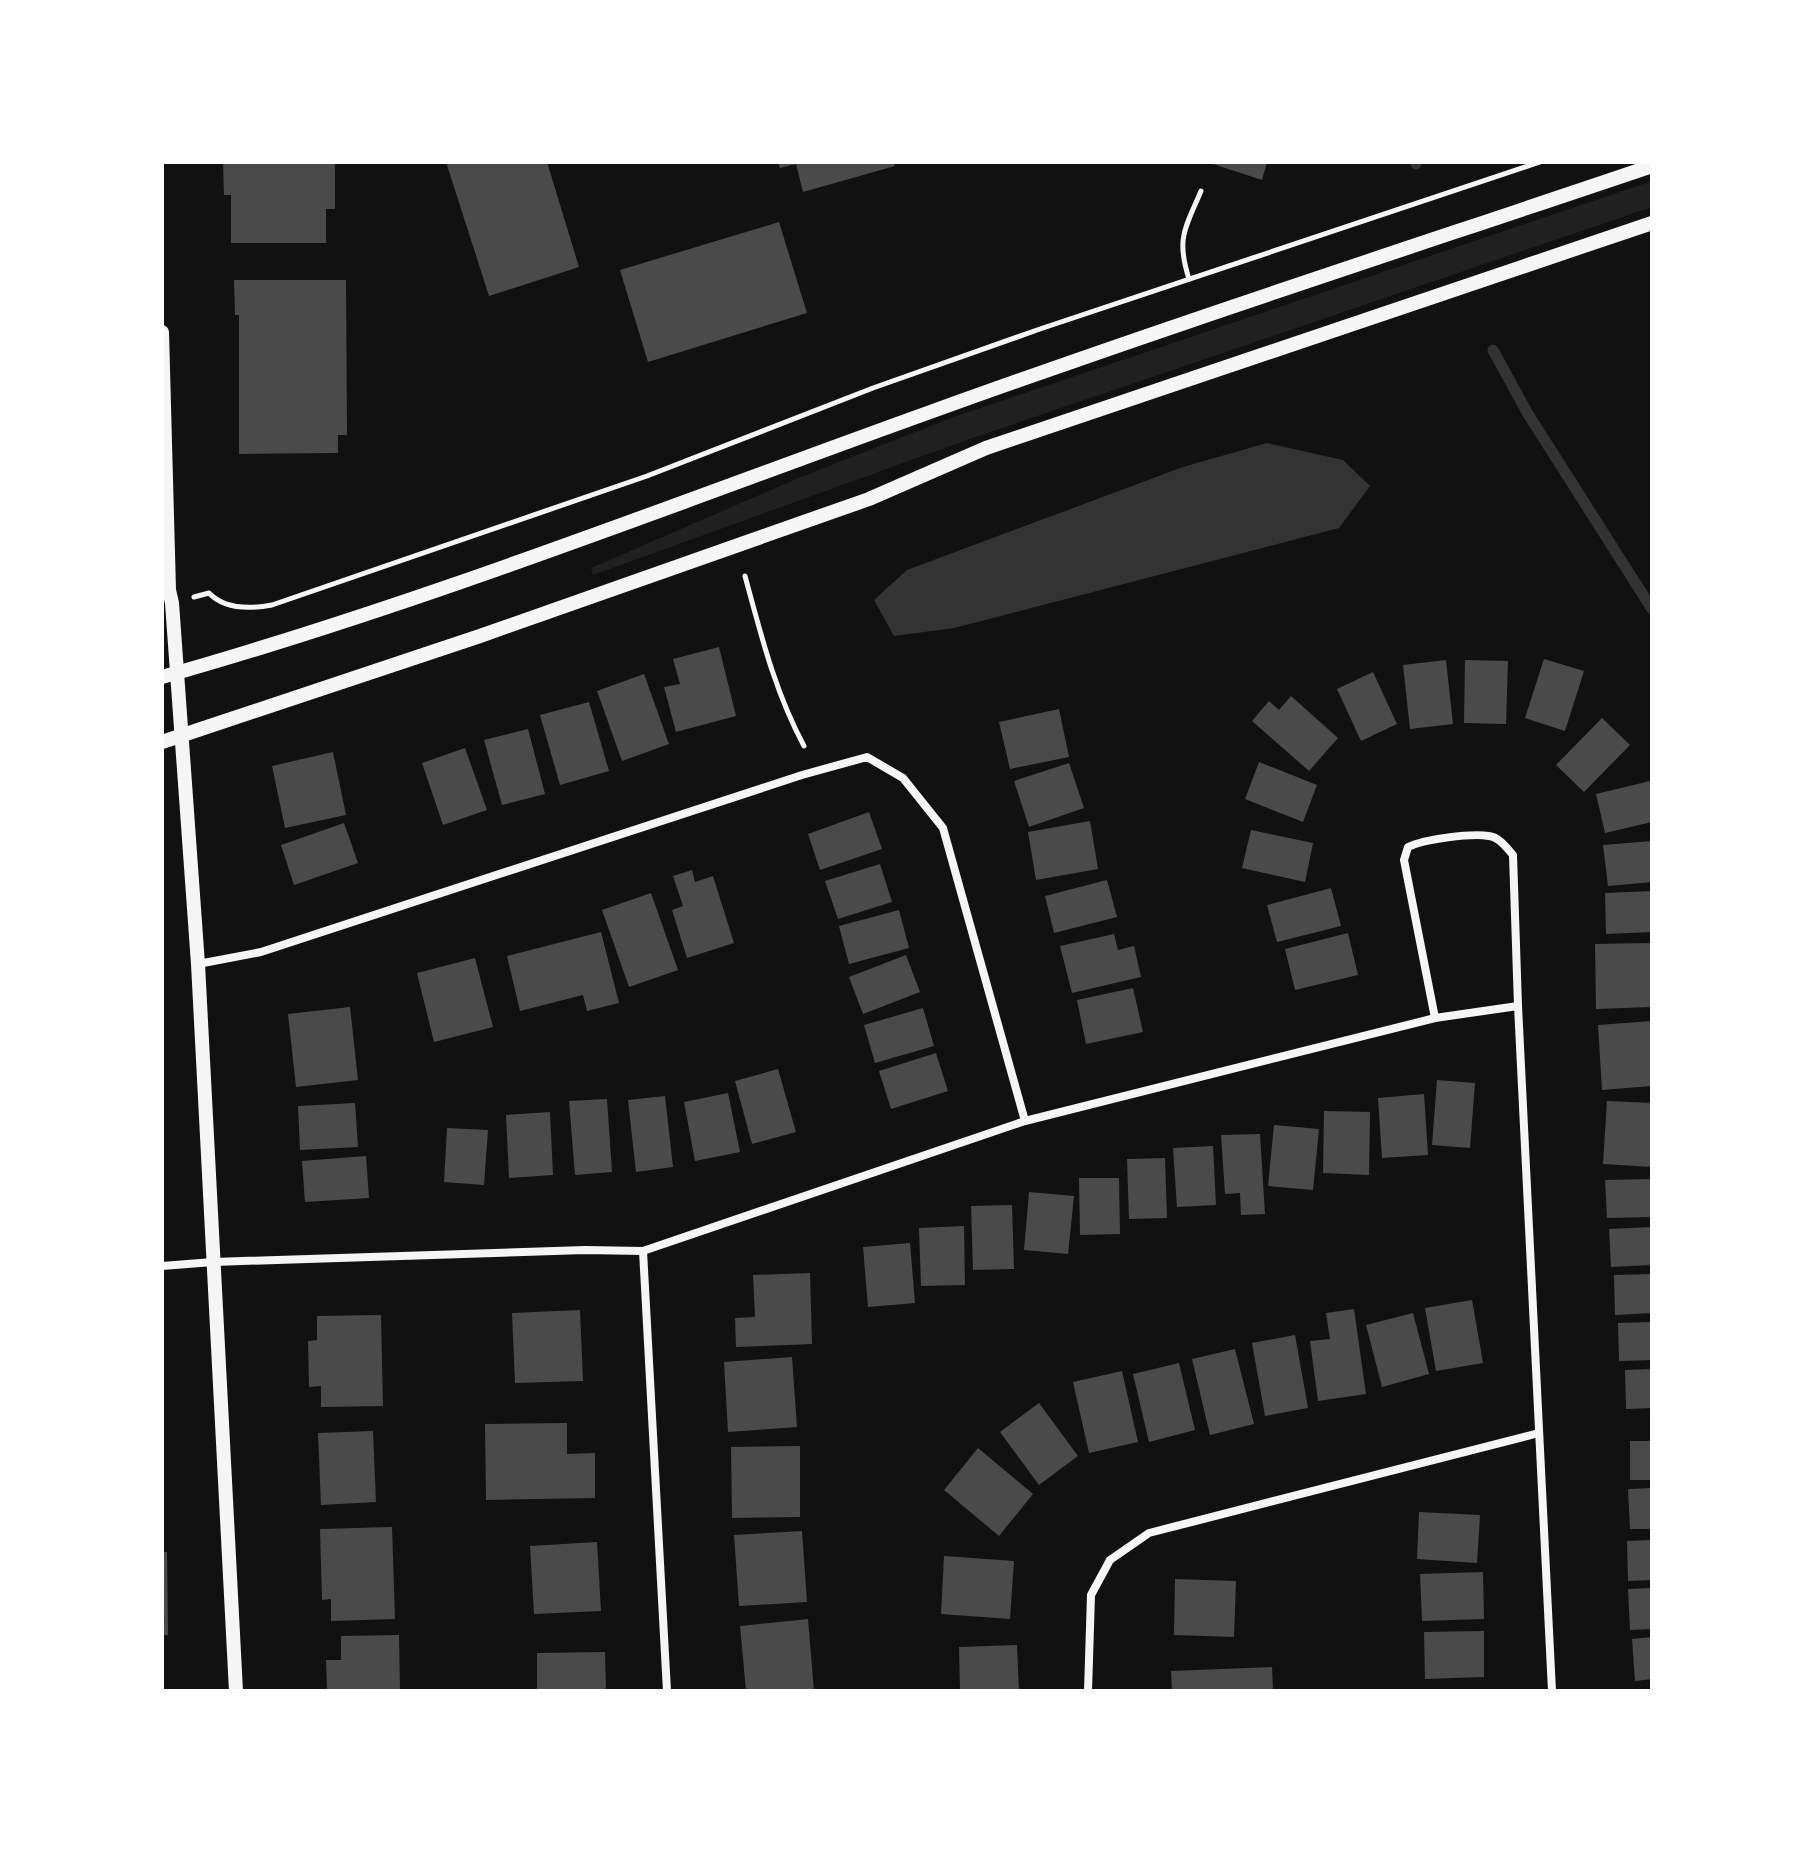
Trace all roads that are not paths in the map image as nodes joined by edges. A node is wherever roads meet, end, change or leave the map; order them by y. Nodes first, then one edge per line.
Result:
1 (1652, 166) edge
2 (1652, 223) edge
3 (162, 332) edge
4 (169, 675) edge
5 (180, 736) junction
6 (162, 742) edge
7 (198, 964) junction
8 (1518, 1006) junction
9 (1435, 1018) junction
10 (1025, 1121) junction
11 (643, 1251) junction
12 (213, 1262) junction
13 (162, 1266) edge
14 (1539, 1433) junction
15 (236, 1691) edge
16 (667, 1691) edge
17 (1088, 1691) edge
18 (1552, 1691) edge

1 - 4 street
2 - 5 street
3 - 4 street
4 - 5 street
5 - 6 street
5 - 7 street
7 - 10 street
7 - 12 street
8 - 9 street
8 - 9 street
8 - 14 street
9 - 10 street
10 - 11 street
11 - 12 street
11 - 16 street
12 - 13 street
12 - 15 street
14 - 17 street
14 - 18 street

